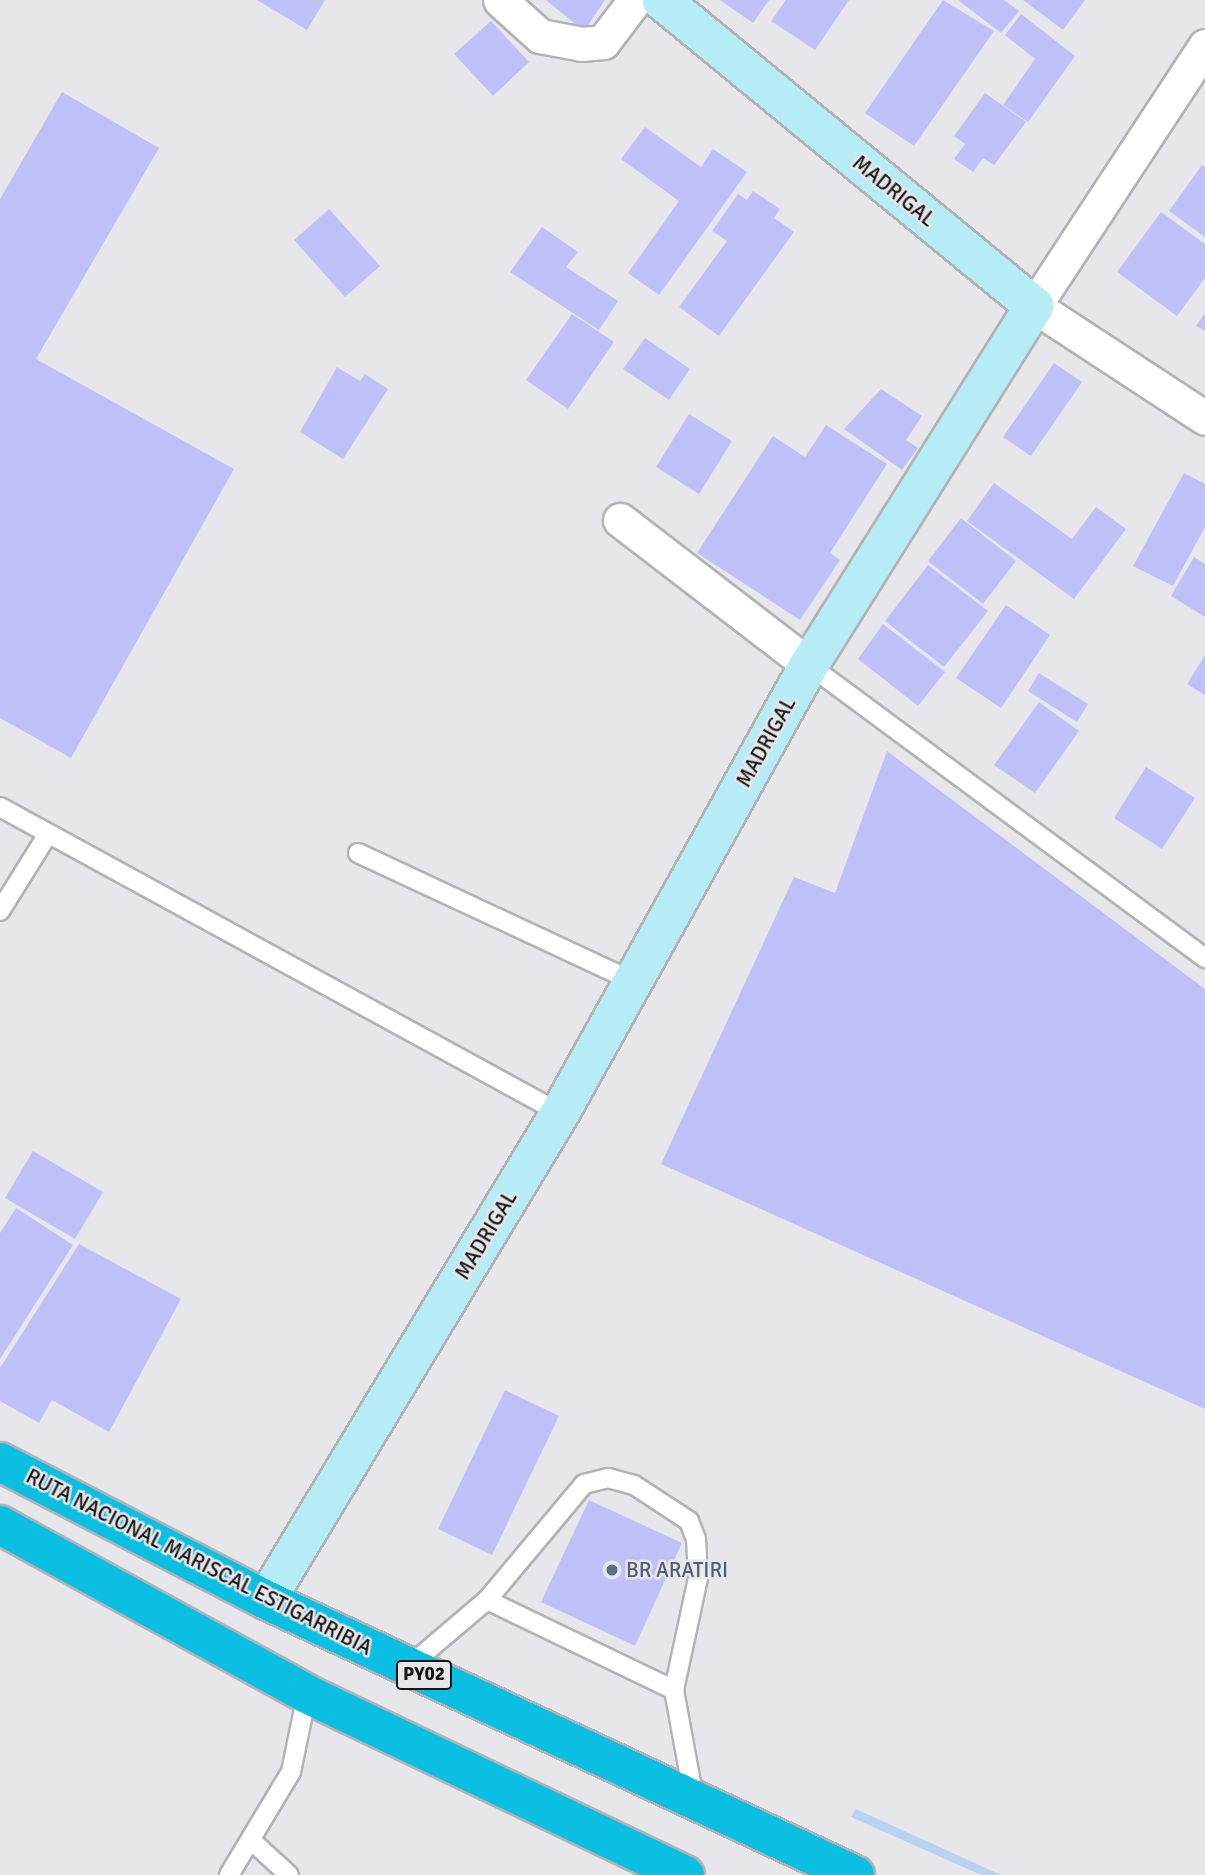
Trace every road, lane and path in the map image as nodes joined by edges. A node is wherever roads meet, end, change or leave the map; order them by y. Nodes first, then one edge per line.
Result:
1 (499, 0) edge
2 (635, 0) edge
3 (662, 0) edge
4 (1205, 46) edge
5 (1034, 306) junction
6 (1205, 418) edge
7 (620, 520) dead end
8 (809, 665) junction
9 (0, 807) edge
10 (46, 837) junction
11 (358, 853) dead end
12 (0, 911) edge
13 (1205, 958) edge
14 (633, 981) junction
15 (560, 1113) junction
16 (0, 1462) edge
17 (0, 1525) edge
18 (265, 1600) junction
19 (487, 1600) junction
20 (408, 1667) junction
21 (674, 1690) junction
22 (307, 1693) junction
23 (695, 1804) junction
24 (252, 1841) junction
25 (229, 1875) edge
26 (289, 1875) edge
27 (685, 1875) edge
28 (855, 1875) edge

1 - 2 street
3 - 5 street, MADRIGAL
4 - 5 street
5 - 6 street
5 - 8 street, MADRIGAL
7 - 8 street
8 - 13 lane
8 - 14 street, MADRIGAL
9 - 10 lane
10 - 12 lane
10 - 15 lane
11 - 14 lane
14 - 15 street, MADRIGAL
15 - 18 street, MADRIGAL
16 - 18 highway, RUTA NACIONAL MARISCAL ESTIGARRIBIA / PY02
17 - 22 highway
18 - 20 highway, RUTA NACIONAL MARISCAL ESTIGARRIBIA / PY02
19 - 20 lane
19 - 21 lane
19 - 21 lane
20 - 23 highway, RUTA NACIONAL MARISCAL ESTIGARRIBIA / PY02
21 - 23 lane
22 - 24 lane
22 - 27 highway
23 - 28 highway, RUTA NACIONAL MARISCAL ESTIGARRIBIA / PY02
24 - 25 lane
24 - 26 lane

